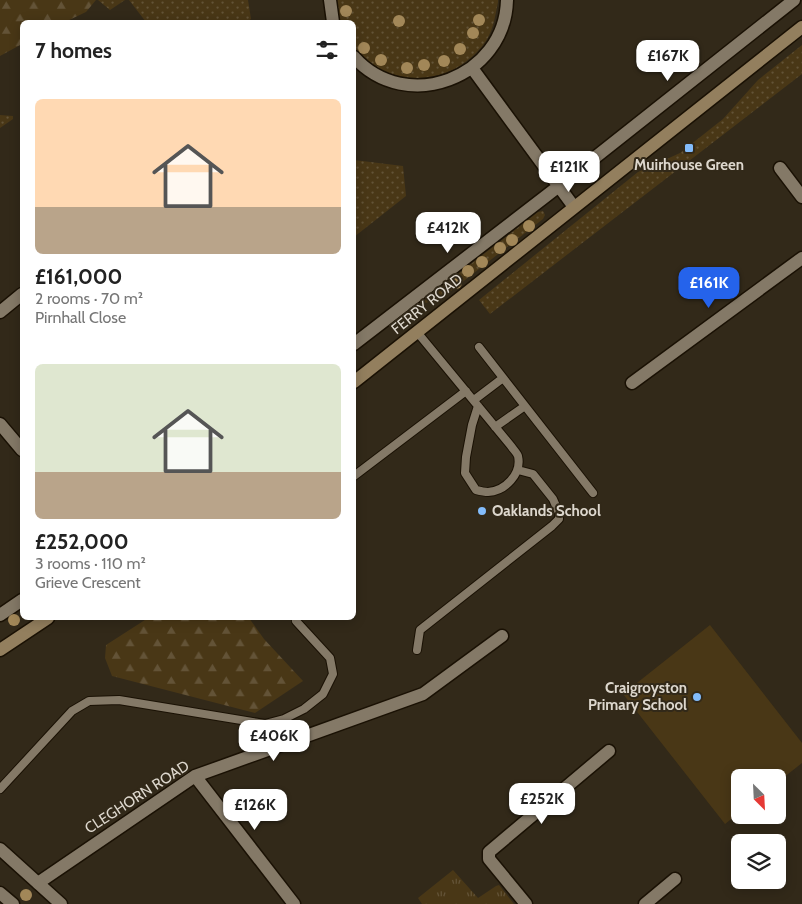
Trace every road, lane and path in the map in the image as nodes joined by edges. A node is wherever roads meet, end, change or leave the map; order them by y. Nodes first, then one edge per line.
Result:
1 (330, 0) edge
2 (507, 0) edge
3 (794, 0) edge
4 (333, 20) edge
5 (802, 27) edge
6 (356, 59) edge
7 (472, 68) junction
8 (780, 168) dead end
9 (559, 186) junction
10 (802, 197) edge
11 (574, 207) junction
12 (802, 258) edge
13 (20, 296) edge
14 (0, 312) edge
15 (417, 332) junction
16 (356, 342) edge
17 (479, 347) dead end
18 (503, 378) junction
19 (356, 380) edge
20 (632, 383) dead end
21 (466, 391) junction
22 (476, 403) junction
23 (525, 406) junction
24 (0, 424) edge
25 (496, 427) junction
26 (20, 448) edge
27 (518, 470) junction
28 (356, 474) edge
29 (592, 493) dead end
30 (20, 601) edge
31 (0, 615) edge
32 (45, 620) edge
33 (296, 621) dead end
34 (502, 636) dead end
35 (0, 650) edge
36 (417, 650) dead end
37 (609, 751) dead end
38 (195, 776) junction
39 (0, 789) edge
40 (0, 849) edge
41 (675, 879) dead end
42 (38, 883) junction
43 (0, 893) edge
44 (13, 904) edge
45 (61, 904) edge
46 (294, 904) edge
47 (526, 904) edge
48 (645, 904) edge

1 - 4 street
2 - 7 street
3 - 9 street, FERRY ROAD
5 - 11 main road, FERRY ROAD
6 - 7 street
7 - 9 street
8 - 10 street
9 - 11 street
9 - 16 street, FERRY ROAD
11 - 15 main road, FERRY ROAD
12 - 20 street
13 - 14 street
15 - 19 main road, FERRY ROAD
15 - 21 lane
17 - 18 lane
18 - 22 lane
18 - 23 lane
21 - 22 lane
21 - 28 lane
22 - 25 lane
22 - 27 lane
23 - 25 lane
23 - 29 lane
24 - 26 street
25 - 27 lane
27 - 36 lane
30 - 31 street
32 - 35 main road
33 - 39 lane
34 - 38 street, CLEGHORN ROAD
37 - 47 street
38 - 42 street, CLEGHORN ROAD
38 - 46 street
40 - 42 street
41 - 48 street
42 - 45 street
43 - 44 street

